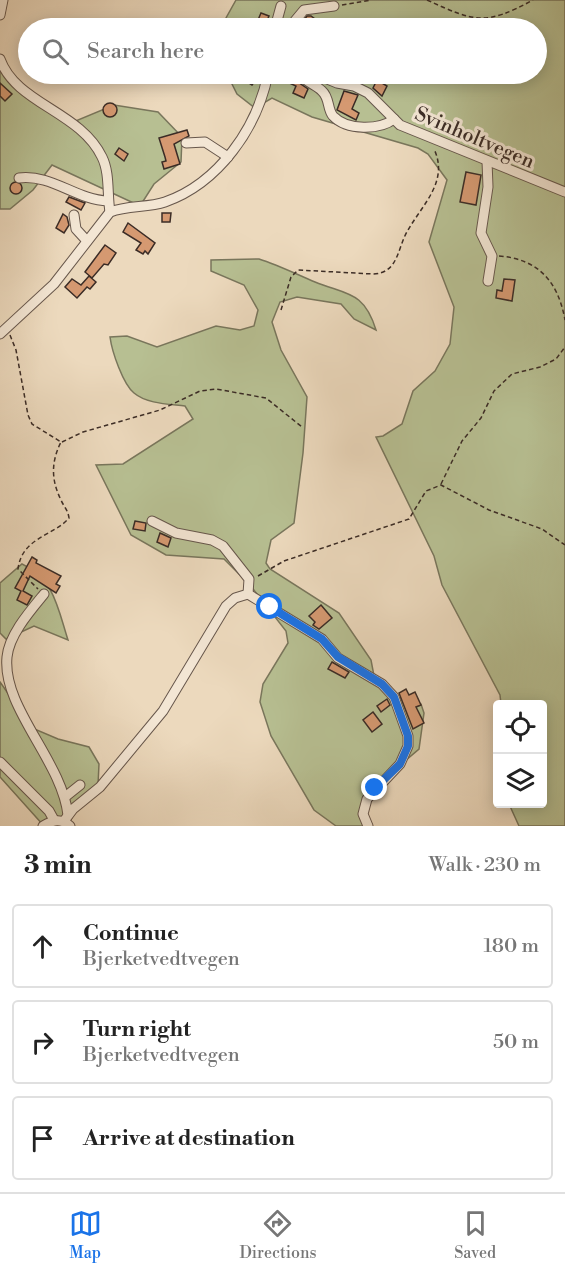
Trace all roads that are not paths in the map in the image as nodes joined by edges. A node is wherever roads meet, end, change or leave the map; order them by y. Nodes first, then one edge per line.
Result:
1 (3, 0) edge
2 (281, 6) dead end
3 (334, 6) road end
4 (0, 15) edge
5 (278, 18) edge
6 (297, 18) edge
7 (0, 59) edge
8 (18, 84) edge
9 (18, 84) edge
10 (266, 84) edge
11 (311, 84) edge
12 (342, 84) edge
13 (394, 119) junction
14 (186, 143) dead end
15 (228, 157) junction
16 (487, 161) junction
17 (19, 178) dead end
18 (565, 192) edge
19 (108, 201) junction
20 (110, 212) junction
21 (74, 214) dead end
22 (87, 241) junction
23 (488, 281) dead end
24 (3, 331) edge
25 (152, 521) dead end
26 (44, 594) road end
27 (248, 594) junction
28 (3, 654) edge
29 (0, 762) edge
30 (80, 785) dead end
31 (65, 797) junction
32 (64, 821) edge
33 (44, 826) edge
34 (368, 826) edge

1 - 4 street
2 - 5 street
3 - 6 street
7 - 9 street
8 - 19 street
10 - 15 street
11 - 13 street
12 - 13 street, Svinholtvegen
13 - 16 street, Svinholtvegen
14 - 15 street
15 - 20 street
16 - 18 street, Svinholtvegen
16 - 23 street
17 - 19 street
19 - 20 street
20 - 22 street
21 - 22 street
22 - 24 street
25 - 27 street
26 - 28 street
27 - 32 street
27 - 34 street
28 - 31 street
29 - 32 street
30 - 31 street
31 - 32 street
32 - 33 street

